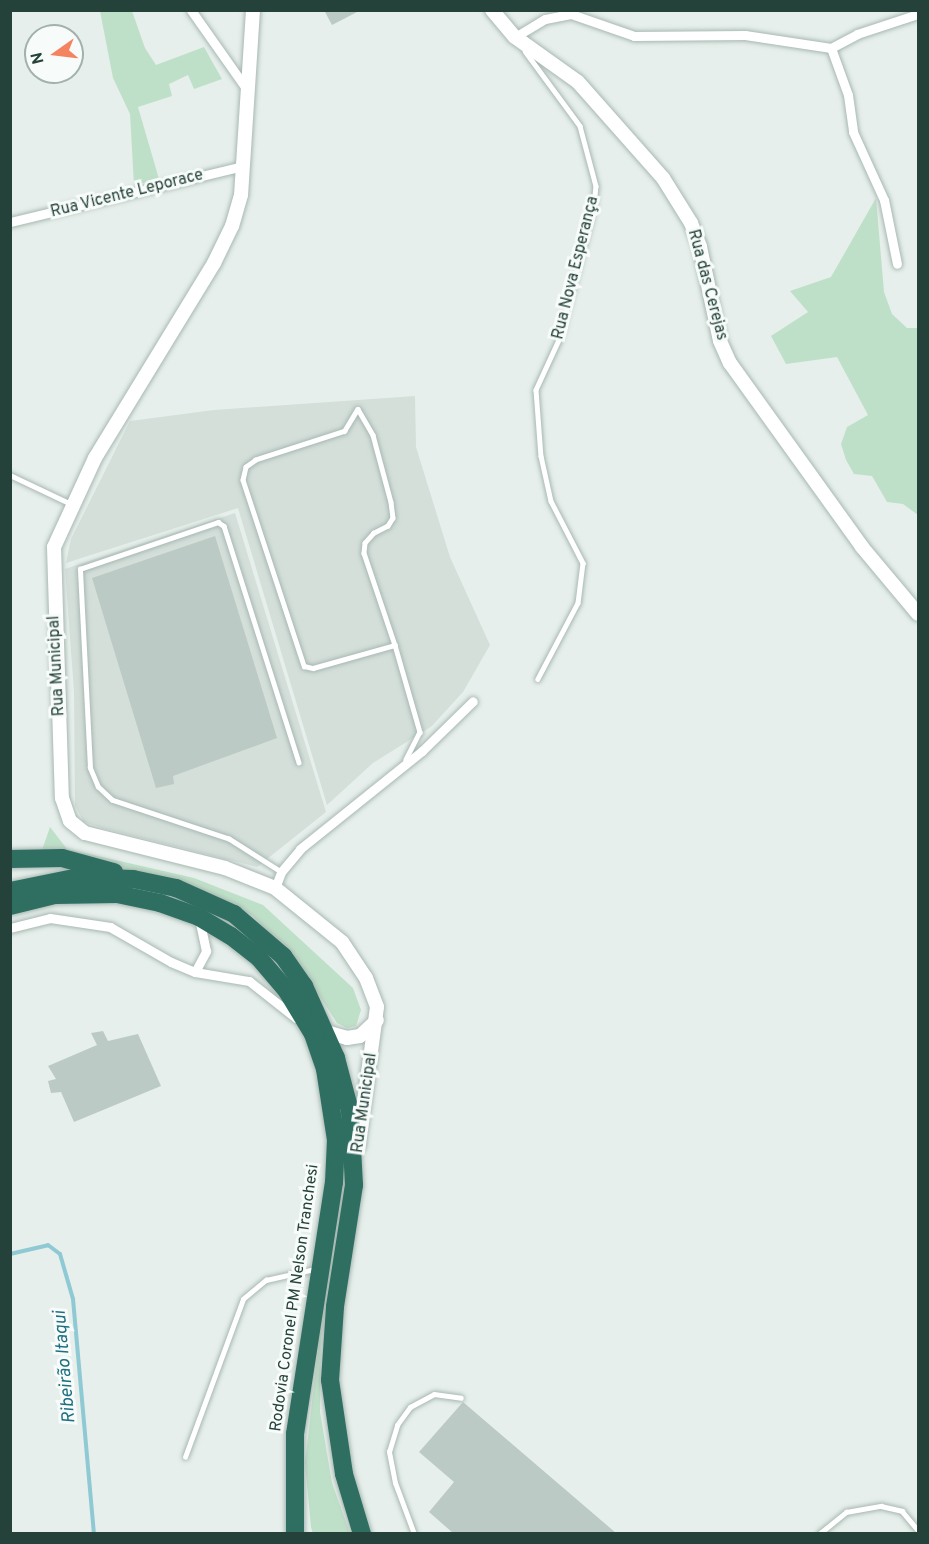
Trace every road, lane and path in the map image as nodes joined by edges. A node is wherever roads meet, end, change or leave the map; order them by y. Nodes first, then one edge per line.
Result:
1 (191, 10) edge
2 (253, 10) edge
3 (492, 10) edge
4 (918, 14) edge
5 (515, 37) junction
6 (831, 48) junction
7 (248, 92) junction
8 (243, 166) junction
9 (10, 222) edge
10 (897, 264) dead end
11 (10, 475) edge
12 (71, 504) junction
13 (918, 614) edge
14 (395, 645) junction
15 (538, 679) dead end
16 (473, 701) dead end
17 (299, 762) dead end
18 (403, 766) junction
19 (10, 859) edge
20 (281, 872) junction
21 (133, 879) junction
22 (275, 888) junction
23 (10, 891) edge
24 (10, 906) edge
25 (199, 917) junction
26 (10, 928) edge
27 (195, 972) junction
28 (377, 1020) junction
29 (319, 1033) junction
30 (354, 1185) junction
31 (321, 1268) junction
32 (461, 1398) dead end
33 (184, 1457) dead end
34 (292, 1505) junction
35 (918, 1530) edge
36 (295, 1533) edge
37 (303, 1533) edge
38 (362, 1533) edge
39 (414, 1533) edge
40 (819, 1533) edge

1 - 7 street
2 - 7 main road, Rua Municipal
3 - 5 main road, Rua das Cerejas
4 - 6 street
5 - 6 street
5 - 13 main road, Rua das Cerejas
5 - 15 lane, Rua Nova Esperança
6 - 10 street
7 - 8 main road, Rua Municipal
8 - 9 street, Rua Vicente Leporace
8 - 12 main road, Rua Municipal
11 - 12 lane
12 - 22 main road, Rua Municipal
14 - 14 lane
14 - 18 lane
16 - 18 street
17 - 20 lane
18 - 20 street
19 - 21 highway
20 - 22 street
21 - 23 highway, Rodovia Coronel PM Nelson Tranchesi
21 - 29 highway, Rodovia Coronel PM Nelson Tranchesi
22 - 28 main road, Rua Municipal
24 - 25 highway, Rodovia Coronel PM Nelson Tranchesi
25 - 27 street
25 - 29 highway, Rodovia Coronel PM Nelson Tranchesi
26 - 27 street
27 - 29 street
28 - 29 main road, Rua Municipal
28 - 30 main road, Rua Municipal
29 - 30 highway, Rodovia Coronel PM Nelson Tranchesi
29 - 31 highway, Rodovia Coronel PM Nelson Tranchesi
30 - 38 highway, Rodovia Coronel PM Nelson Tranchesi
31 - 33 lane
31 - 34 highway, Rodovia Coronel PM Nelson Tranchesi
32 - 39 lane
34 - 36 highway, Rodovia Coronel PM Nelson Tranchesi
34 - 37 highway
35 - 40 lane

